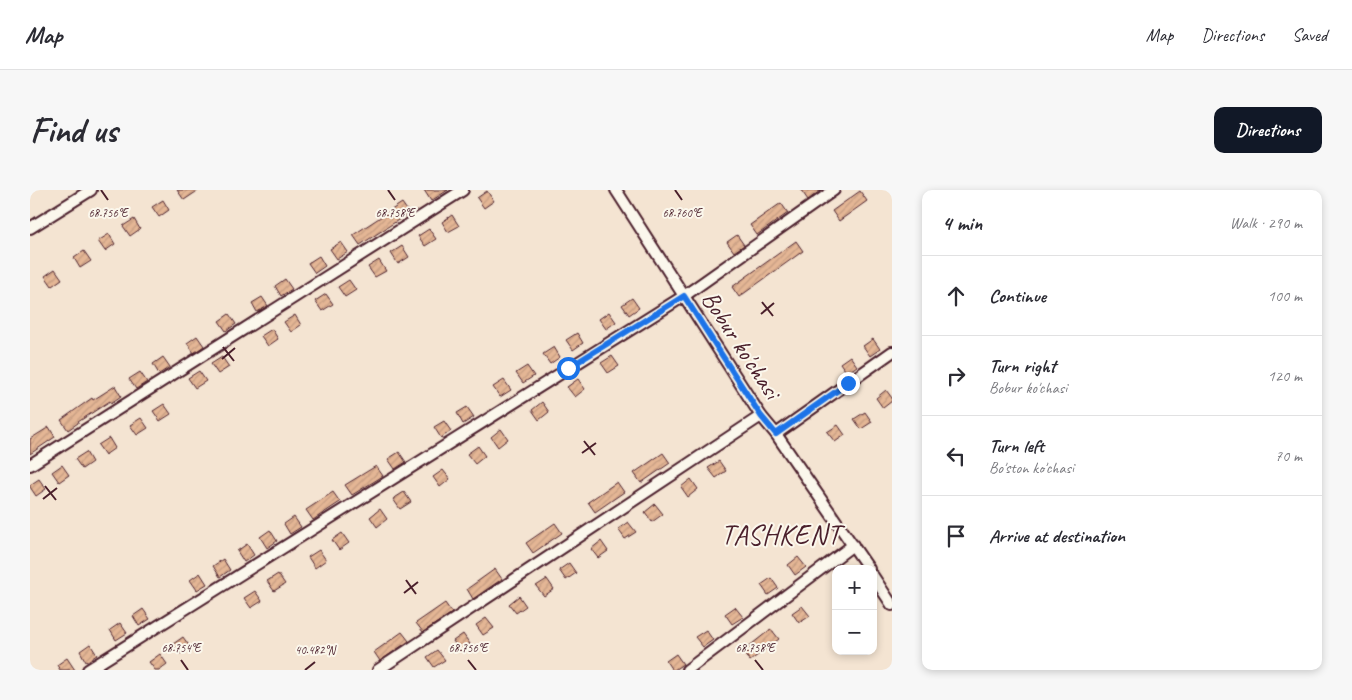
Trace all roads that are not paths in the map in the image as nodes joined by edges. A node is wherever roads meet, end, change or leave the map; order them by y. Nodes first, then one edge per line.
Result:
1 (91, 190) edge
2 (463, 190) edge
3 (616, 190) edge
4 (834, 190) edge
5 (30, 228) edge
6 (684, 296) junction
7 (892, 352) edge
8 (761, 416) junction
9 (776, 434) junction
10 (30, 465) edge
11 (853, 545) junction
12 (866, 565) edge
13 (877, 582) edge
14 (892, 605) edge
15 (88, 670) edge
16 (378, 670) edge
17 (687, 670) edge

1 - 5 street
2 - 10 street
3 - 6 street, Bobur ko'chasi
4 - 6 street
6 - 8 street, Bobur ko'chasi
6 - 15 street
7 - 9 street
8 - 9 street, Bobur ko'chasi
8 - 16 street
9 - 11 street, Bobur ko'chasi
11 - 12 street, Bobur ko'chasi
11 - 17 street
13 - 14 street

